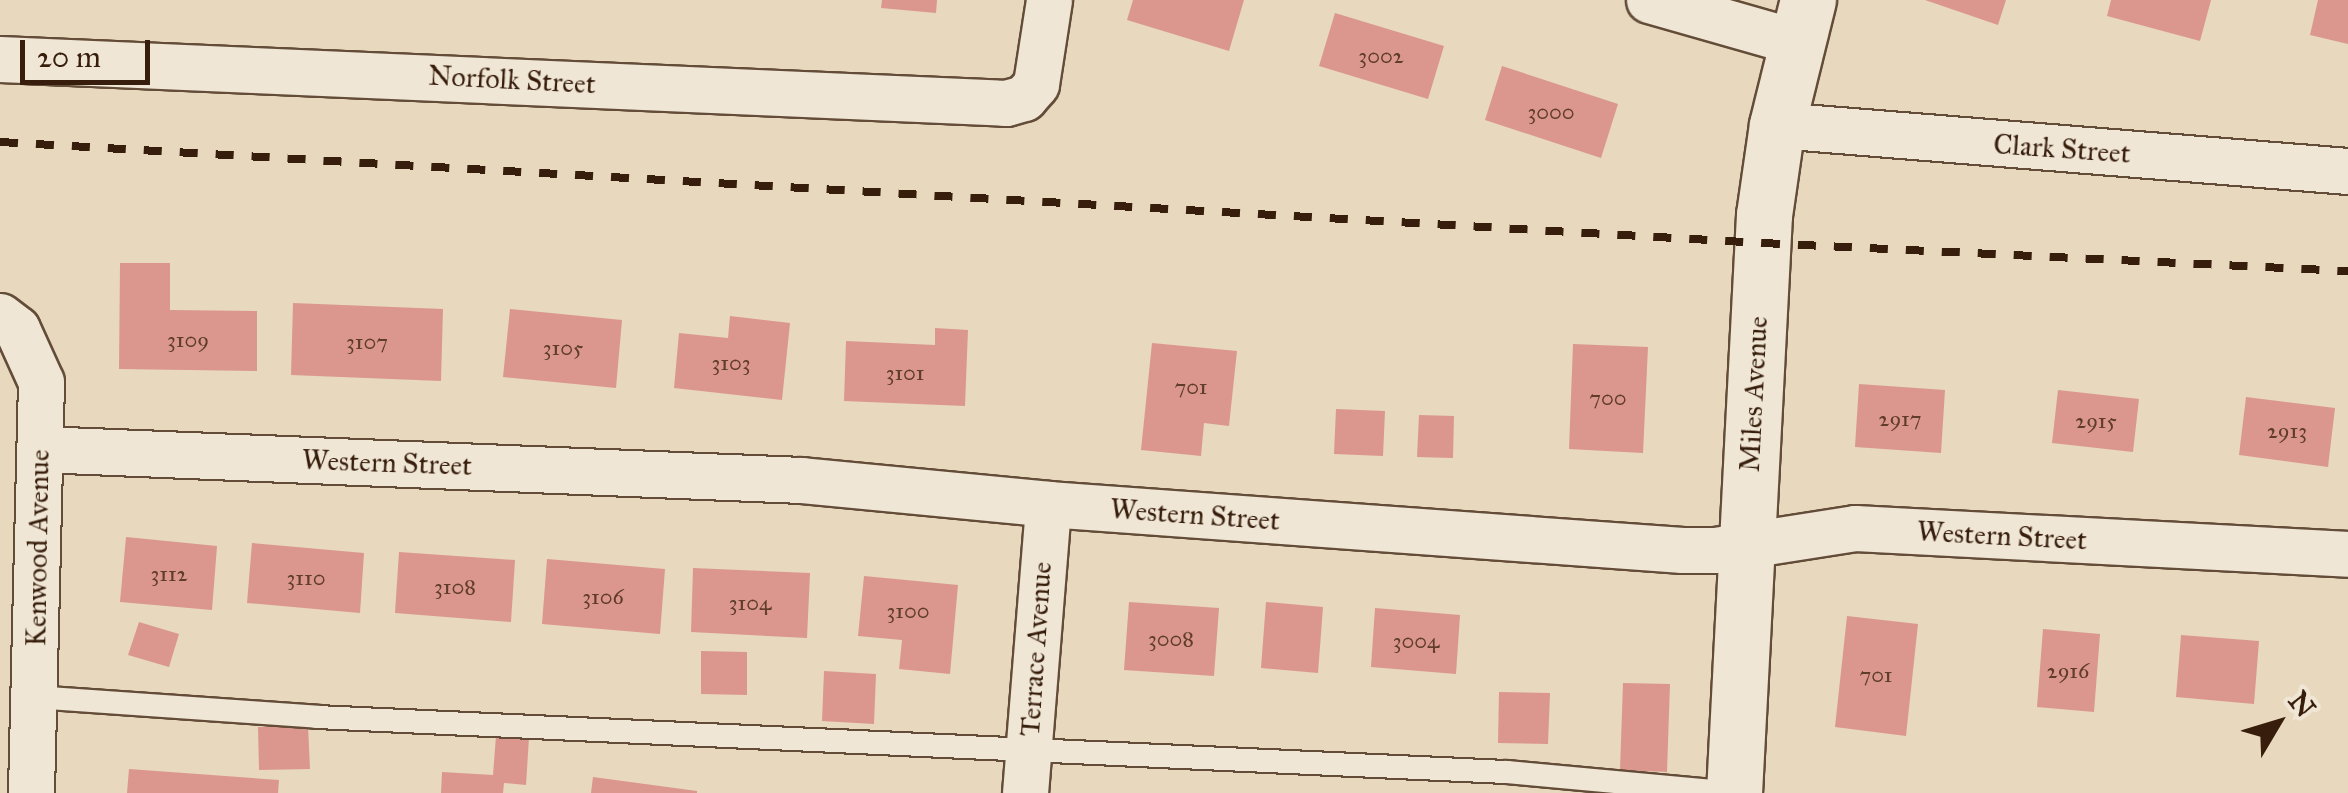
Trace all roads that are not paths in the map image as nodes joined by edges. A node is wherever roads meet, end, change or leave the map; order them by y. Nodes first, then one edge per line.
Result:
1 (1049, 0) edge
2 (1649, 0) edge
3 (1802, 21) edge
4 (0, 58) edge
5 (1777, 124) junction
6 (2348, 170) edge
7 (0, 316) edge
8 (40, 449) junction
9 (1048, 504) junction
10 (1746, 544) junction
11 (2348, 554) edge
12 (36, 616) junction
13 (0, 650) edge
14 (34, 696) junction
15 (1027, 771) edge
16 (31, 793) edge
17 (1734, 793) edge

1 - 4 street, Norfolk Street
2 - 3 street
3 - 5 street, Miles Avenue
5 - 6 street, Clark Street
5 - 10 street, Miles Avenue
7 - 8 street, Kenwood Avenue
8 - 9 street, Western Street
8 - 12 street, Kenwood Avenue
9 - 10 street, Western Street
9 - 15 street, Terrace Avenue
10 - 11 street, Western Street
10 - 17 street, Miles Avenue
12 - 13 street
12 - 14 street, Kenwood Avenue
14 - 15 lane
14 - 16 street, Kenwood Avenue
15 - 17 lane

